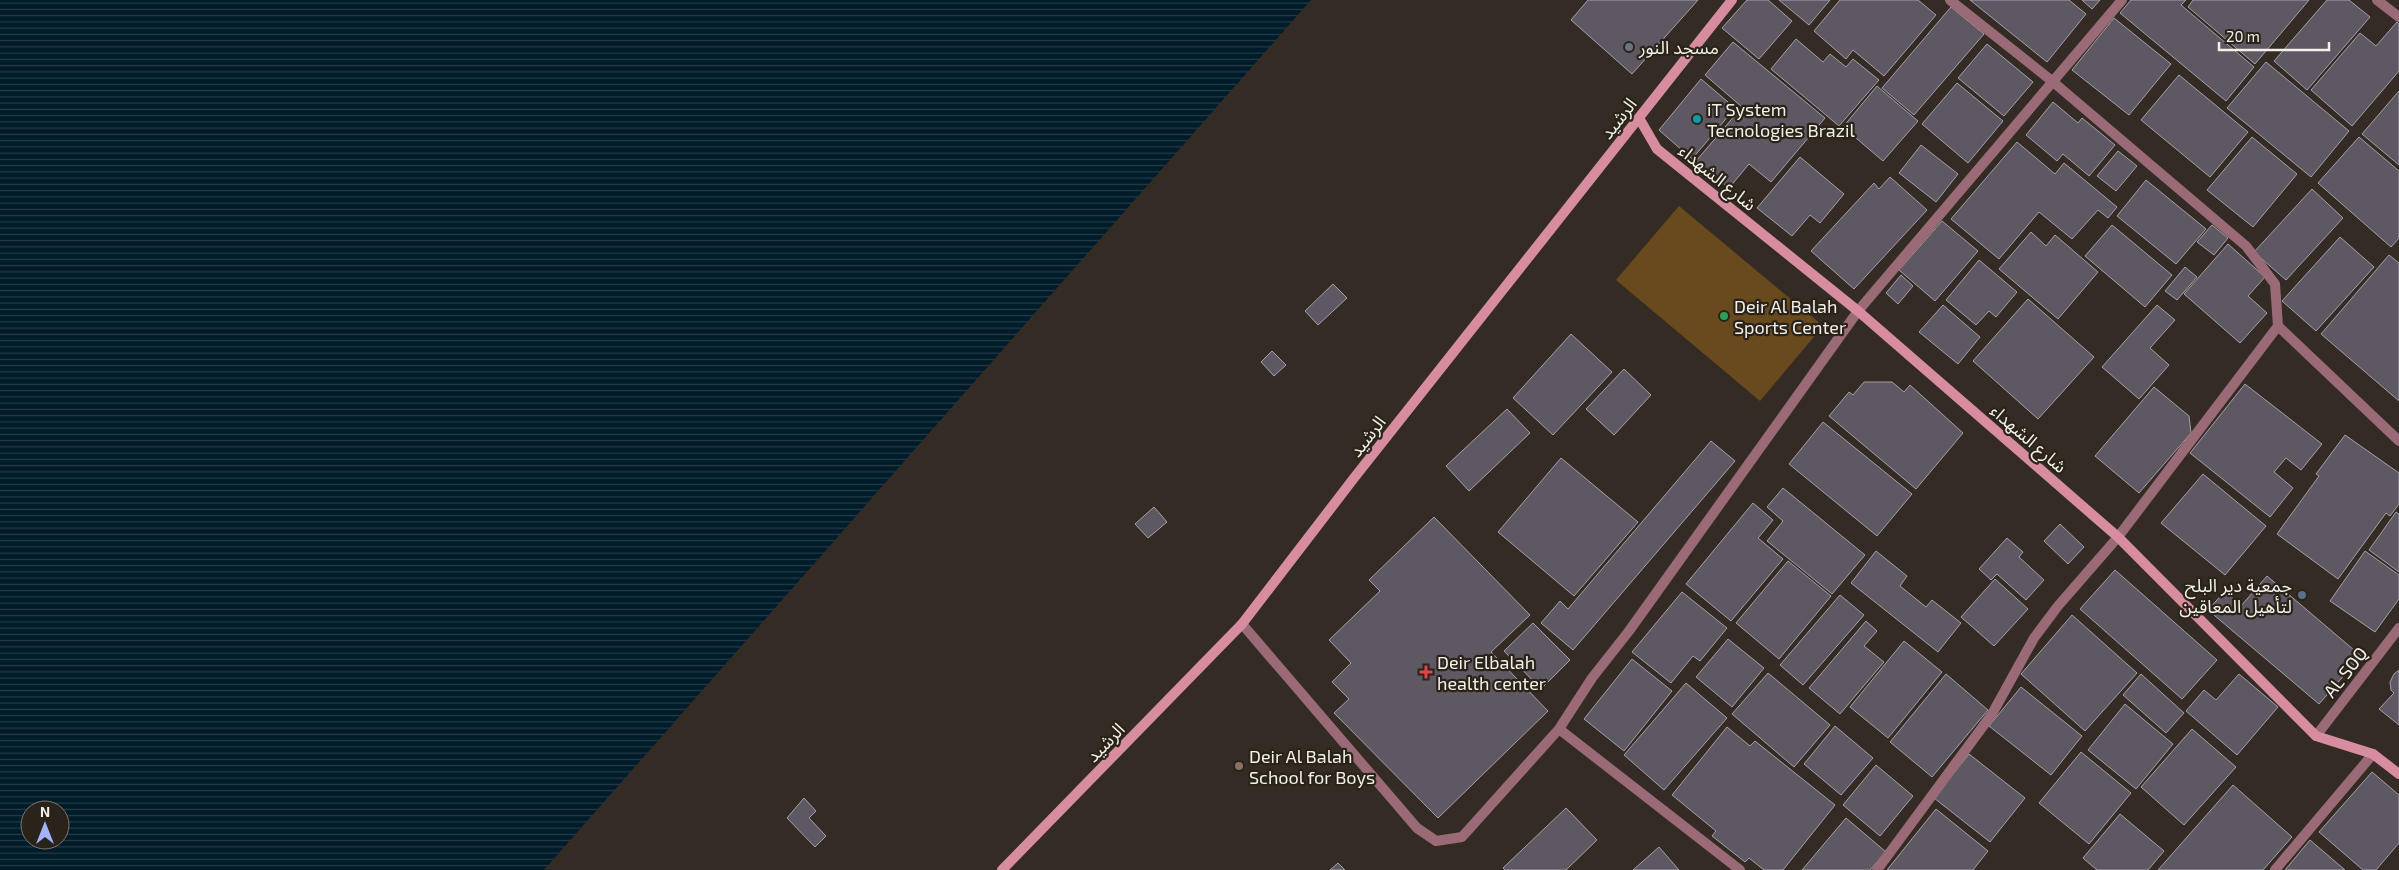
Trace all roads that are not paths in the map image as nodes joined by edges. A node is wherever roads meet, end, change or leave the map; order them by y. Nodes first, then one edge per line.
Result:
1 (1732, 0) edge
2 (1950, 0) edge
3 (2122, 0) edge
4 (2376, 0) edge
5 (2399, 17) edge
6 (2052, 81) junction
7 (1639, 118) junction
8 (1858, 311) junction
9 (2278, 326) junction
10 (2399, 441) edge
11 (2118, 537) junction
12 (1242, 624) junction
13 (2399, 628) edge
14 (1558, 729) junction
15 (2316, 736) junction
16 (2373, 754) junction
17 (2399, 774) edge
18 (1002, 870) edge
19 (1740, 870) edge
20 (1877, 870) edge
21 (2275, 870) edge

1 - 7 main road, الرشيد
2 - 6 street
3 - 6 street
4 - 5 street
6 - 8 street
6 - 9 street
7 - 8 main road, شارع الشهداء
7 - 12 main road, الرشيد
8 - 11 main road, شارع الشهداء
8 - 14 street
9 - 10 street
9 - 11 street
11 - 15 main road, شارع الشهداء
11 - 20 street
12 - 14 street
12 - 18 main road, الرشيد
13 - 15 street, AL SOQ
14 - 19 street
15 - 16 main road, شارع الشهداء
16 - 17 main road, شارع الشهداء
16 - 21 street

